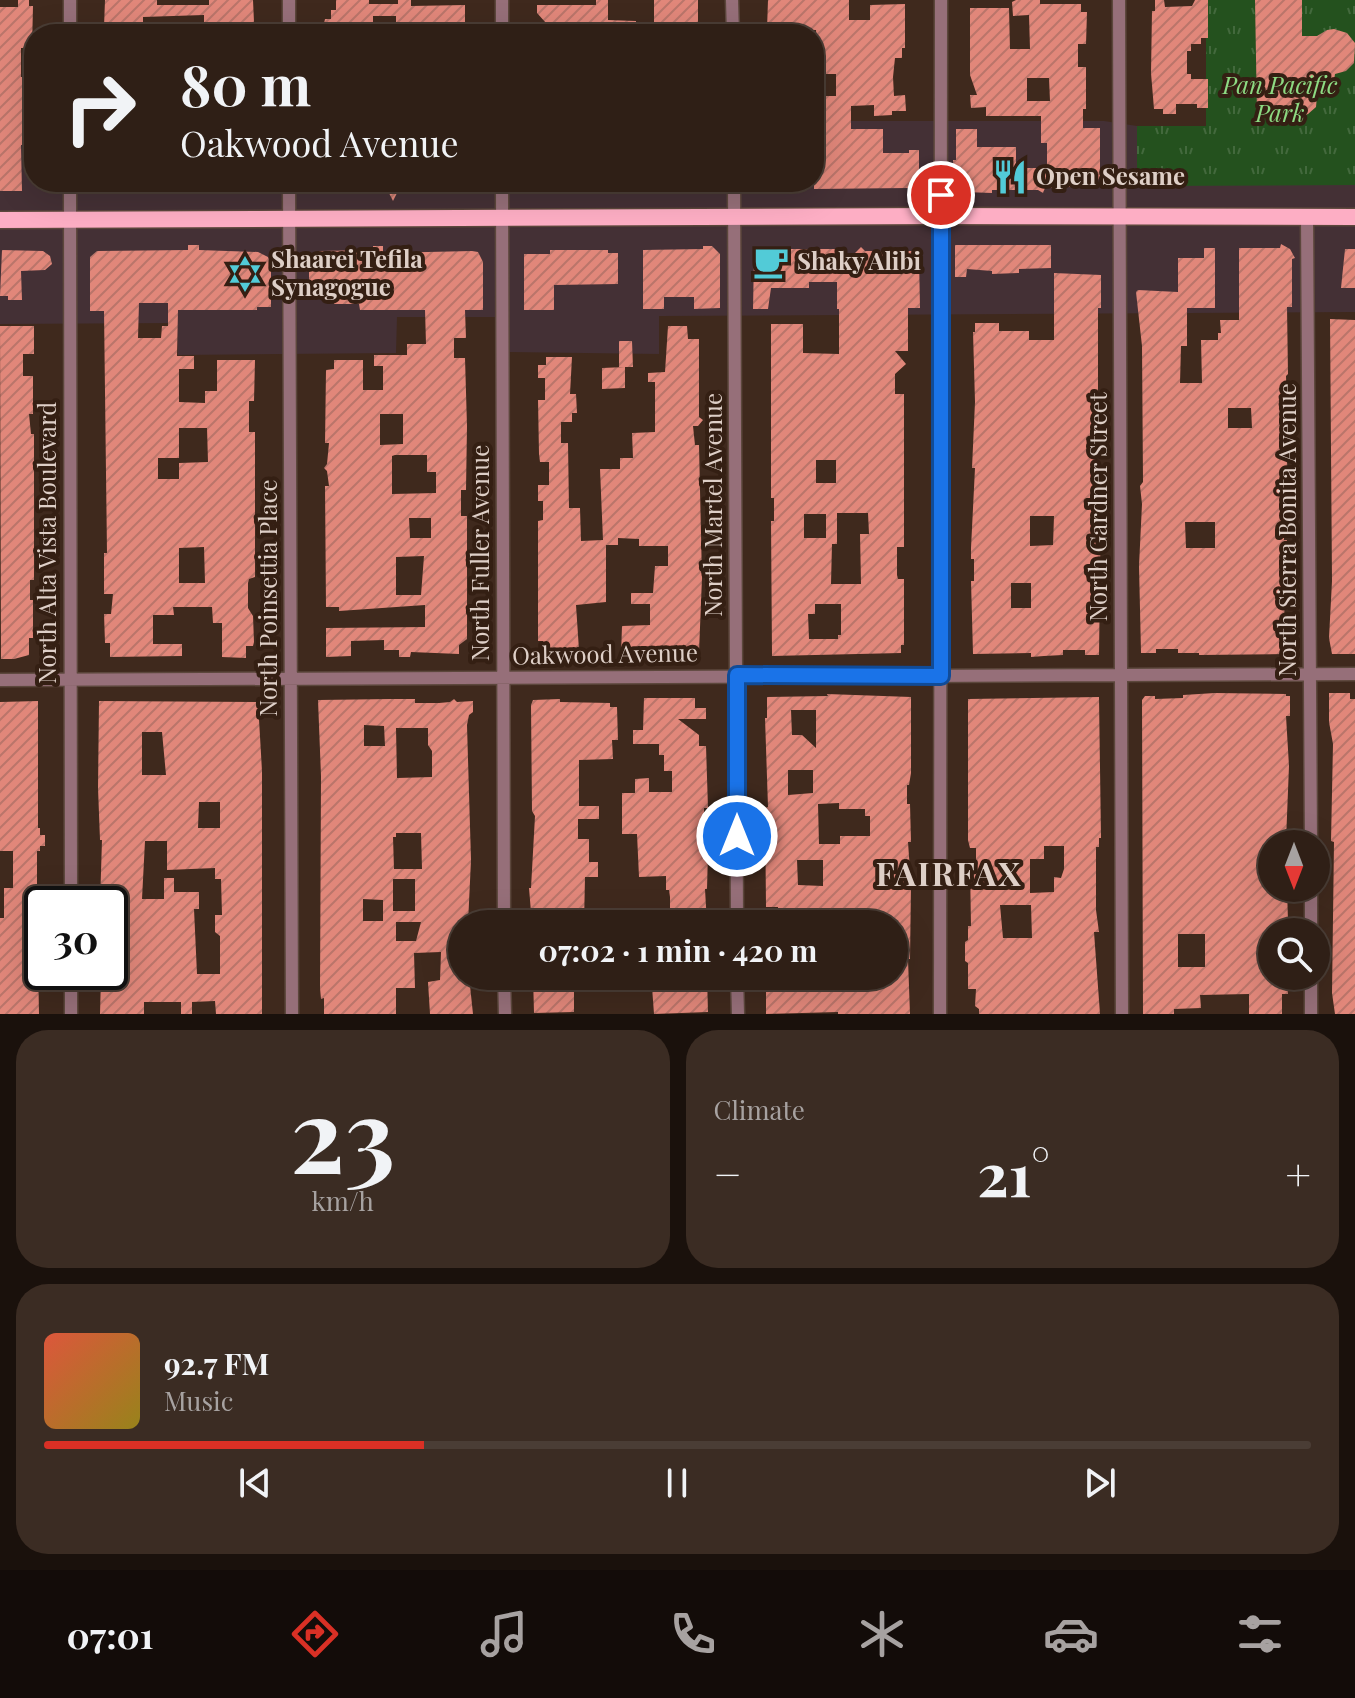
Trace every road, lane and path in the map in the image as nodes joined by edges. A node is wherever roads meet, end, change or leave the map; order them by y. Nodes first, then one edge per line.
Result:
1 (70, 0) edge
2 (289, 0) edge
3 (502, 0) edge
4 (732, 0) edge
5 (941, 0) edge
6 (1119, 0) edge
7 (70, 24) edge
8 (289, 24) edge
9 (502, 24) edge
10 (733, 24) edge
11 (70, 192) edge
12 (289, 192) edge
13 (502, 192) edge
14 (734, 192) edge
15 (941, 216) junction
16 (1120, 216) junction
17 (1307, 216) junction
18 (735, 217) junction
19 (1355, 217) edge
20 (502, 218) junction
21 (70, 219) junction
22 (290, 219) junction
23 (0, 220) edge
24 (1120, 674) junction
25 (1355, 674) edge
26 (737, 675) junction
27 (1311, 675) junction
28 (941, 676) junction
29 (504, 678) junction
30 (70, 679) junction
31 (291, 679) junction
32 (0, 680) edge
33 (1311, 830) edge
34 (71, 886) edge
35 (504, 910) edge
36 (737, 910) edge
37 (71, 990) edge
38 (504, 990) edge
39 (737, 990) edge
40 (1311, 990) edge
41 (71, 1014) edge
42 (292, 1014) edge
43 (505, 1014) edge
44 (738, 1014) edge
45 (940, 1014) edge
46 (1122, 1014) edge
47 (1311, 1014) edge

1 - 7 street
2 - 8 street
3 - 9 street
4 - 10 street
5 - 15 street
6 - 16 street, North Gardner Street
11 - 21 street, North Alta Vista Boulevard
12 - 22 street, North Poinsettia Place
13 - 20 street, North Fuller Avenue
14 - 18 street, North Martel Avenue
15 - 16 main road
15 - 18 main road
15 - 28 street
16 - 17 main road
16 - 24 street, North Gardner Street
17 - 19 main road
17 - 27 street, North Sierra Bonita Avenue
18 - 20 main road
18 - 26 street, North Martel Avenue
20 - 22 main road
20 - 29 street, North Fuller Avenue
21 - 22 main road
21 - 23 main road
21 - 30 street, North Alta Vista Boulevard
22 - 31 street, North Poinsettia Place
24 - 27 street, Oakwood Avenue
24 - 28 street, Oakwood Avenue
24 - 46 street, North Gardner Street
25 - 27 street, Oakwood Avenue
26 - 28 street, Oakwood Avenue
26 - 29 street, Oakwood Avenue
26 - 36 street, North Martel Avenue
27 - 33 street, North Sierra Bonita Avenue
28 - 45 street
29 - 31 street, Oakwood Avenue
29 - 35 street, North Fuller Avenue
30 - 31 street, Oakwood Avenue
30 - 32 street, Oakwood Avenue
30 - 34 street, North Alta Vista Boulevard
31 - 42 street, North Poinsettia Place
37 - 41 street
38 - 43 street
39 - 44 street
40 - 47 street

